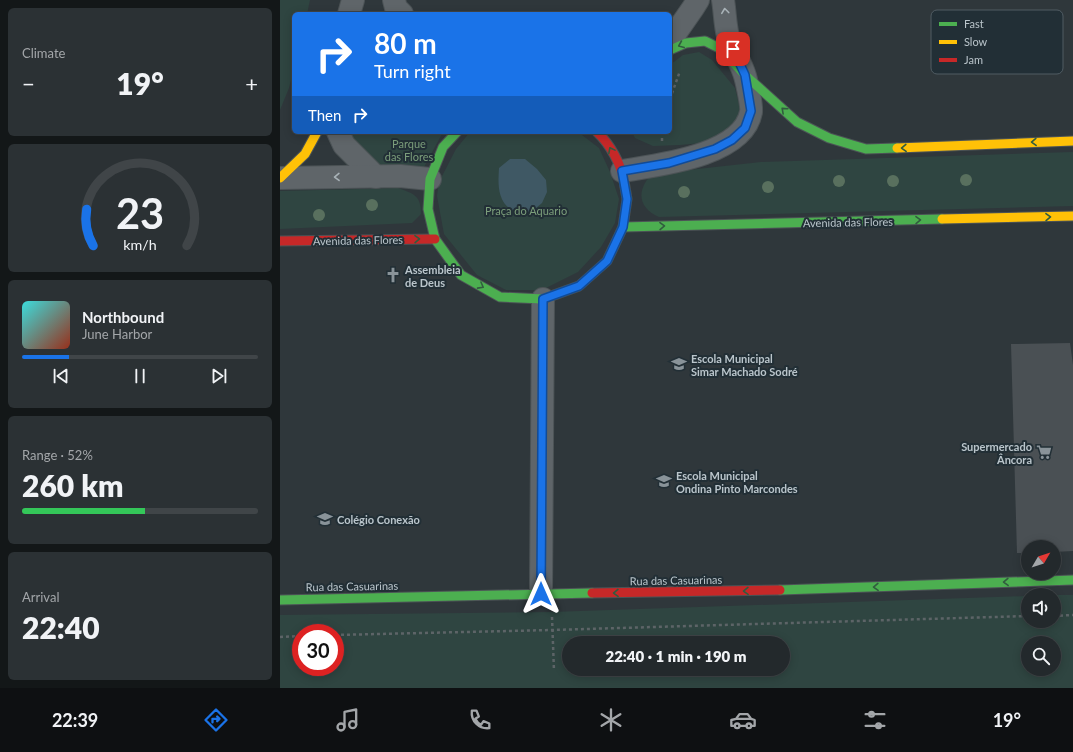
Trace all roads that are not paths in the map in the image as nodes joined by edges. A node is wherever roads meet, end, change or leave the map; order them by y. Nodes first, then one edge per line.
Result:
1 (353, 0) edge
2 (394, 0) edge
3 (698, 0) edge
4 (723, 0) edge
5 (350, 12) edge
6 (400, 12) edge
7 (672, 38) edge
8 (672, 49) edge
9 (745, 75) junction
10 (316, 134) edge
11 (339, 134) edge
12 (455, 134) edge
13 (599, 134) edge
14 (1073, 141) edge
15 (622, 171) junction
16 (376, 177) junction
17 (281, 178) edge
18 (430, 179) junction
19 (1073, 216) edge
20 (623, 227) junction
21 (436, 239) junction
22 (280, 241) edge
23 (543, 299) junction
24 (1073, 580) edge
25 (541, 594) junction
26 (280, 600) edge

1 - 5 street
2 - 6 street
3 - 7 street
9 -> 4 street
9 -> 8 street
14 -> 9 street
9 - 15 street
10 - 17 street
11 - 16 street
12 - 18 street
15 -> 13 street
15 - 20 street
16 -> 17 street
16 - 18 street
18 - 21 street
20 -> 19 street, Avenida das Flores
20 - 23 street
22 -> 21 street, Avenida das Flores
21 -> 23 street
23 - 25 street
24 -> 25 street, Rua das Casuarinas
25 - 26 street, Rua das Casuarinas

